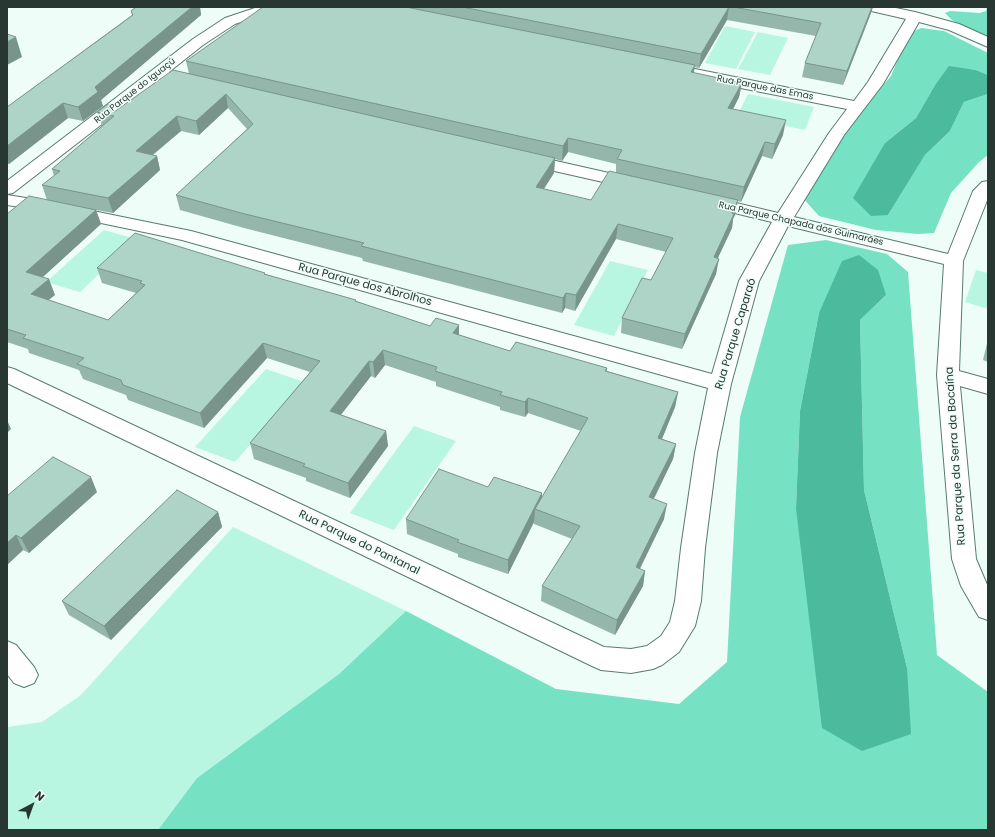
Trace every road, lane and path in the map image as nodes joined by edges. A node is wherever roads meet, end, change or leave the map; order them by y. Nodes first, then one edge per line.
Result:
1 (272, 7) edge
2 (872, 7) edge
3 (915, 16) junction
4 (988, 43) edge
5 (677, 70) edge
6 (158, 74) junction
7 (208, 85) edge
8 (856, 106) junction
9 (510, 156) edge
10 (988, 186) edge
11 (649, 188) edge
12 (7, 189) edge
13 (688, 197) edge
14 (7, 200) edge
15 (981, 213) edge
16 (783, 219) junction
17 (954, 261) junction
18 (7, 374) edge
19 (948, 375) junction
20 (720, 384) junction
21 (988, 387) edge
22 (688, 601) joint
23 (988, 609) edge
24 (7, 653) edge
25 (24, 676) dead end

1 - 6 street, Rua Parque do Iguaçú
2 - 3 street
3 - 4 street
3 - 8 street, Rua Parque Caparaó
5 - 8 street, Rua Parque das Emas
6 - 7 street
6 - 12 street, Rua Parque do Iguaçú
8 - 16 street, Rua Parque Caparaó
9 - 11 street
10 - 15 street, Rua Parque da Serra da Bocaína
13 - 16 street, Rua Parque Chapada dos Guimarães
14 - 20 street, Rua Parque dos Abrolhos
15 - 17 street, Rua Parque da Serra da Bocaína
16 - 17 street, Rua Parque Chapada dos Guimarães
16 - 20 street, Rua Parque Caparaó
17 - 19 street, Rua Parque da Serra da Bocaína
18 - 22 street, Rua Parque do Pantanal
19 - 21 street
19 - 23 street, Rua Parque da Serra da Bocaína
20 - 22 street, Rua Parque Caparaó
24 - 25 street

